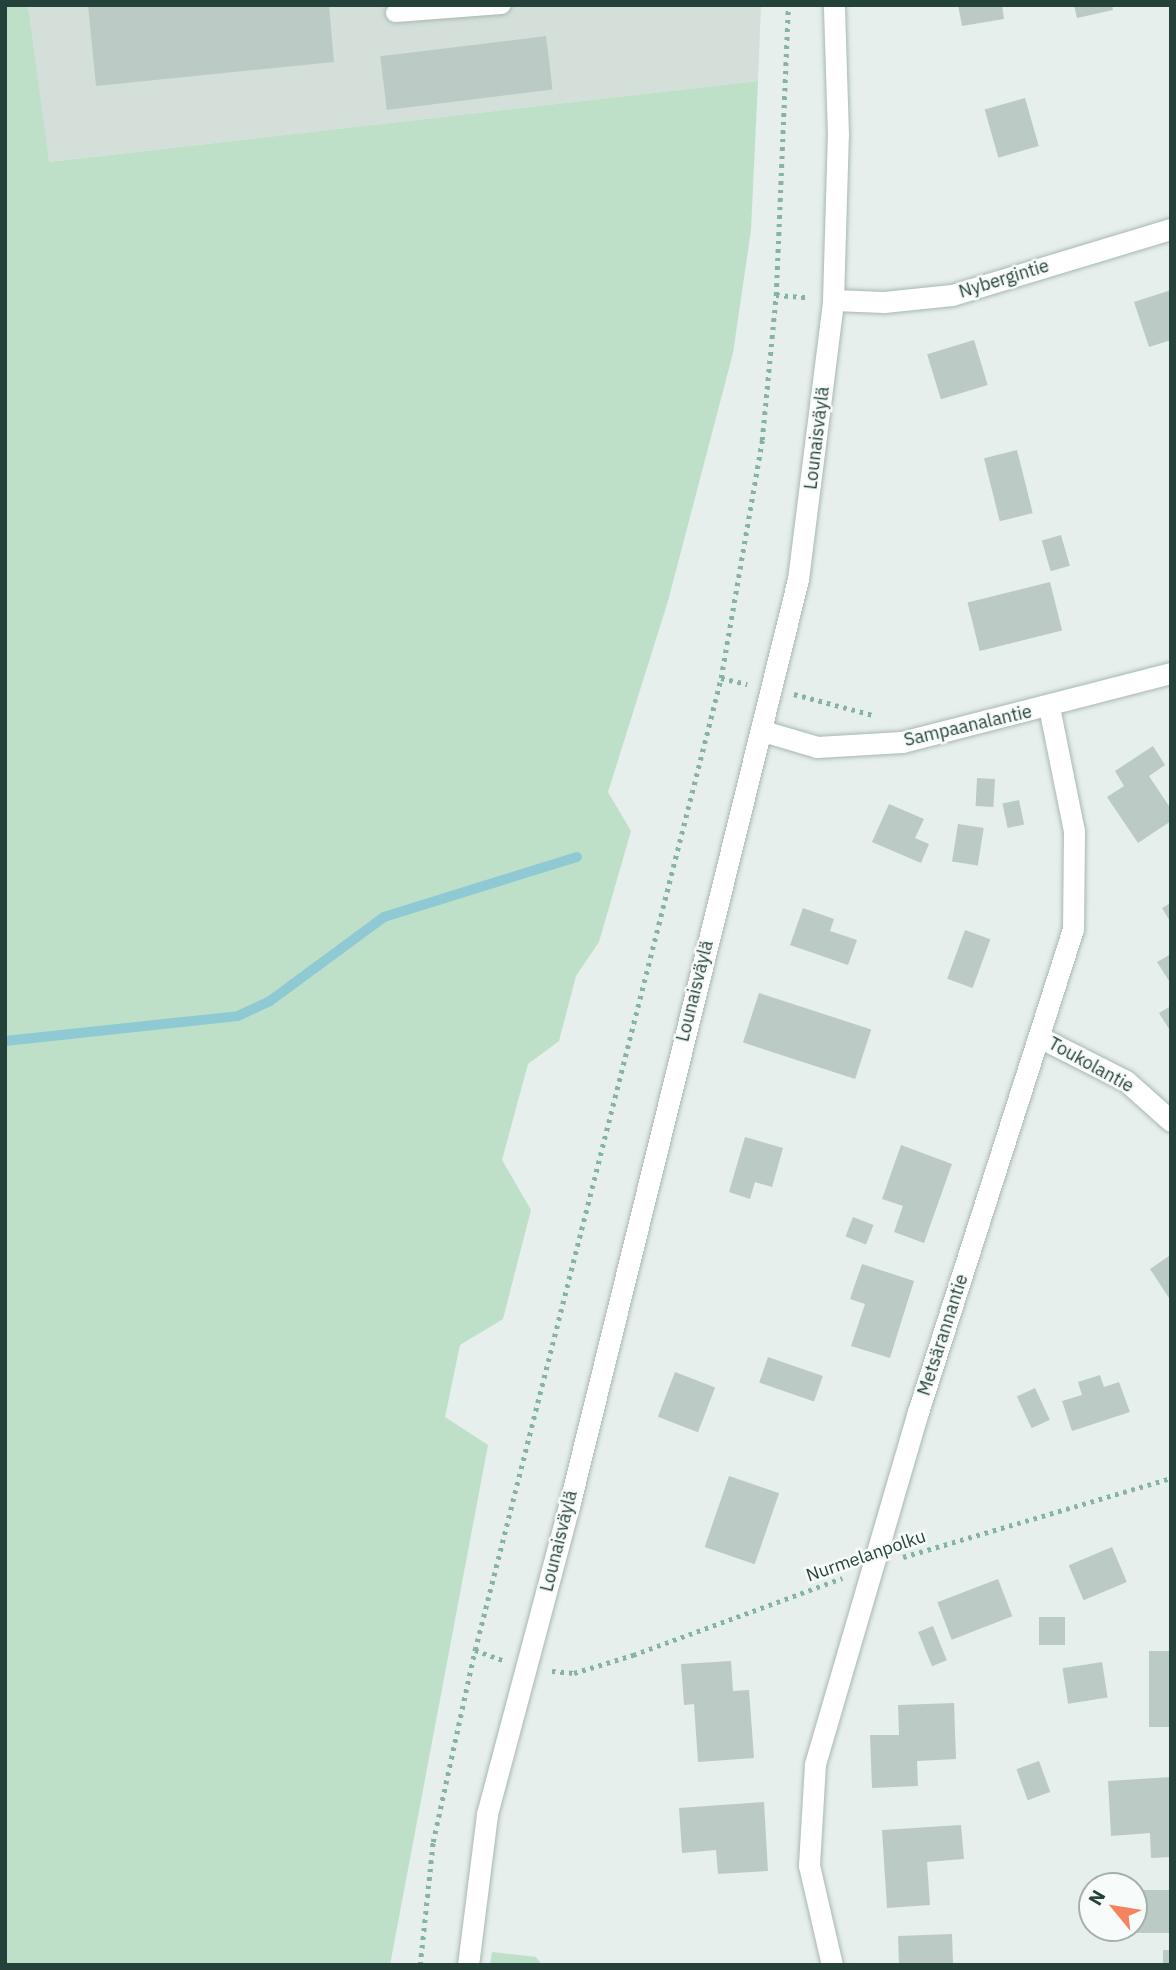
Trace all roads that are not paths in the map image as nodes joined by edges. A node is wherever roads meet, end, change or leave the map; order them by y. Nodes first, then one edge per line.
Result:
1 (502, 5) edge
2 (834, 5) edge
3 (395, 13) dead end
4 (1171, 229) edge
5 (833, 300) junction
6 (1171, 673) edge
7 (1049, 707) junction
8 (763, 731) junction
9 (1041, 1038) junction
10 (1171, 1121) edge
11 (468, 1965) edge
12 (832, 1965) edge

1 - 3 lane
2 - 5 street, Lounaisväylä
4 - 5 street, Nybergintie
5 - 8 street, Lounaisväylä
6 - 7 street, Sampaanalantie
7 - 8 street, Sampaanalantie
7 - 9 street, Metsärannantie
8 - 11 street, Lounaisväylä
9 - 10 street, Toukolantie
9 - 12 street, Metsärannantie

